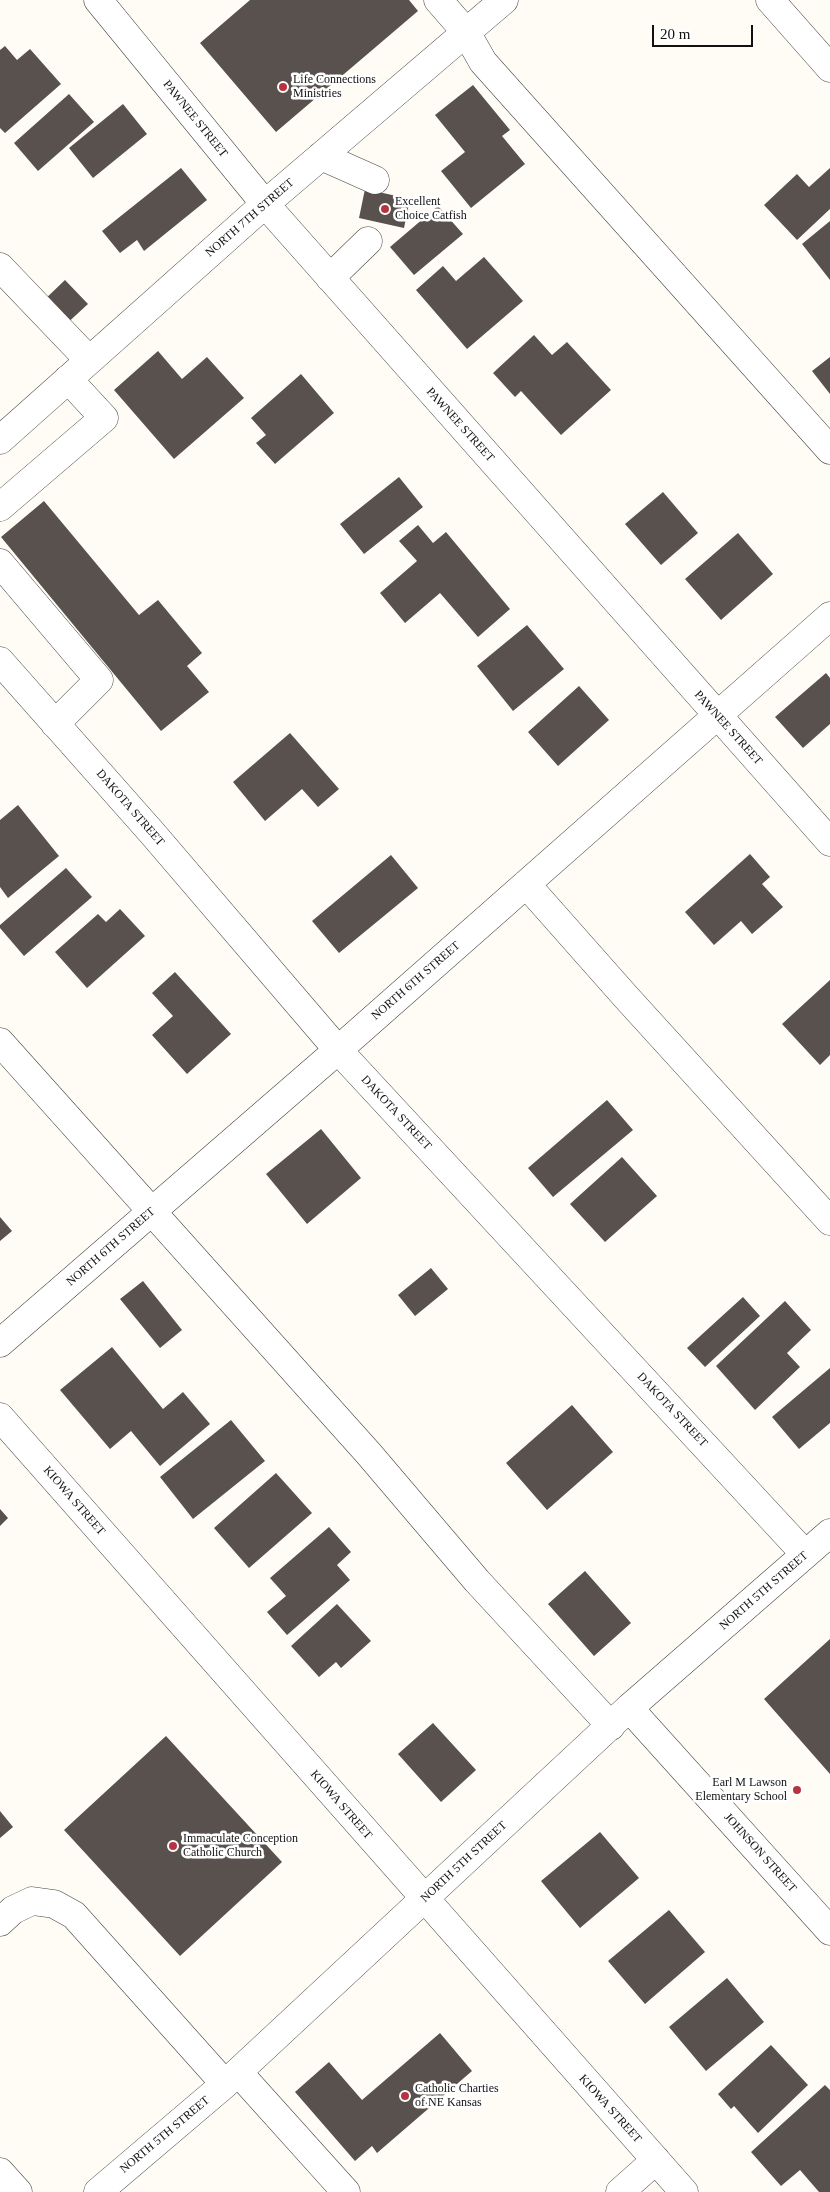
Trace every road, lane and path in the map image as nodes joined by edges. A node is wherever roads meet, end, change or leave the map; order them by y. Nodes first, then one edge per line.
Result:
1 (98, 0) edge
2 (438, 0) edge
3 (504, 0) edge
4 (770, 0) edge
5 (466, 32) junction
6 (830, 68) edge
7 (321, 156) junction
8 (375, 180) dead end
9 (264, 204) junction
10 (368, 241) dead end
11 (0, 267) edge
12 (330, 278) junction
13 (90, 360) junction
14 (68, 379) junction
15 (0, 440) edge
16 (830, 450) edge
17 (0, 507) edge
18 (0, 563) edge
19 (830, 616) edge
20 (0, 661) edge
21 (718, 716) junction
22 (56, 724) junction
23 (830, 842) edge
24 (526, 884) junction
25 (0, 1042) edge
26 (338, 1050) junction
27 (152, 1211) junction
28 (830, 1221) edge
29 (0, 1343) edge
30 (0, 1417) edge
31 (830, 1533) edge
32 (805, 1554) junction
33 (620, 1717) junction
34 (424, 1899) junction
35 (0, 1922) edge
36 (830, 1931) edge
37 (231, 2078) junction
38 (656, 2160) junction
39 (0, 2172) edge
40 (18, 2192) edge
41 (98, 2192) edge
42 (346, 2192) edge
43 (620, 2192) edge
44 (684, 2192) edge

1 - 9 street, PAWNEE STREET
2 - 5 street
3 - 5 street, NORTH 7TH STREET
4 - 6 street
5 - 7 street, NORTH 7TH STREET
5 - 16 street
7 - 8 street
7 - 9 street, NORTH 7TH STREET
9 - 12 street, PAWNEE STREET
9 - 13 street, NORTH 7TH STREET
10 - 12 street
11 - 13 street
12 - 21 street, PAWNEE STREET
13 - 14 street, NORTH 7TH STREET
14 - 15 street, NORTH 7TH STREET
14 - 17 street
18 - 22 street
19 - 21 street, NORTH 6TH STREET
20 - 22 street, DAKOTA STREET
21 - 23 street, PAWNEE STREET
21 - 24 street, NORTH 6TH STREET
22 - 26 street, DAKOTA STREET
24 - 26 street, NORTH 6TH STREET
24 - 28 street
25 - 27 street, JOHNSON STREET
26 - 27 street, NORTH 6TH STREET
26 - 32 street, DAKOTA STREET
27 - 29 street, NORTH 6TH STREET
27 - 33 street, JOHNSON STREET
30 - 34 street, KIOWA STREET
31 - 32 street, NORTH 5TH STREET
32 - 33 street, NORTH 5TH STREET
33 - 34 street, NORTH 5TH STREET
33 - 36 street, JOHNSON STREET
34 - 37 street, NORTH 5TH STREET
34 - 38 street, KIOWA STREET
35 - 37 street
37 - 41 street, NORTH 5TH STREET
37 - 42 street
38 - 43 street
38 - 44 street, KIOWA STREET
39 - 40 street

